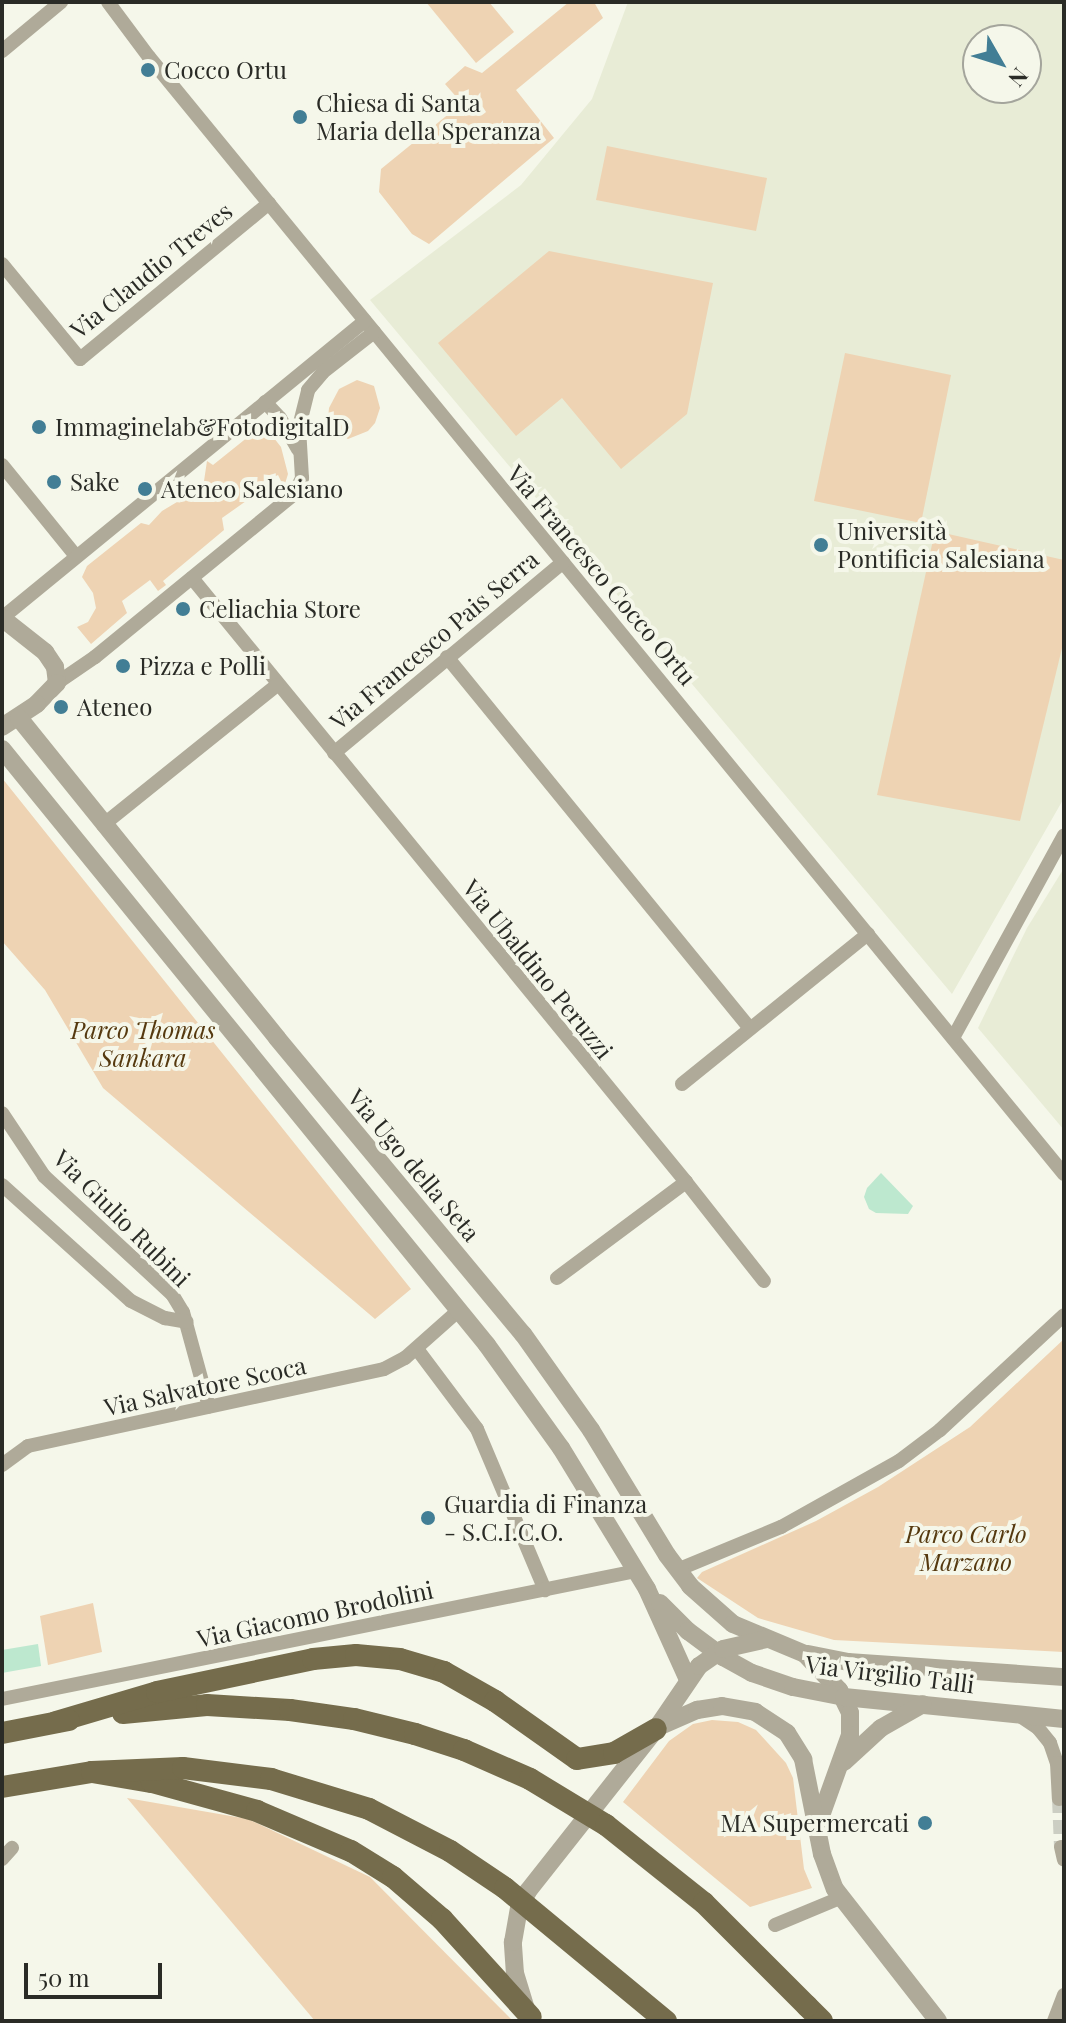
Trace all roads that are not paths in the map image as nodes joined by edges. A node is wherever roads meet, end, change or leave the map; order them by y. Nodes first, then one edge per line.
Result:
1 (61, 2) edge
2 (108, 2) edge
3 (2, 51) edge
4 (269, 203) junction
5 (2, 264) edge
6 (370, 326) junction
7 (265, 402) junction
8 (298, 449) junction
9 (2, 465) edge
10 (76, 556) junction
11 (563, 562) junction
12 (192, 578) junction
13 (2, 618) edge
14 (447, 657) junction
15 (57, 683) junction
16 (277, 685) junction
17 (10, 722) edge
18 (2, 749) edge
19 (334, 753) junction
20 (103, 825) junction
21 (1064, 835) edge
22 (868, 934) junction
23 (750, 1028) junction
24 (953, 1038) junction
25 (682, 1084) dead end
26 (2, 1113) edge
27 (1064, 1174) edge
28 (686, 1182) junction
29 (2, 1185) edge
30 (557, 1278) dead end
31 (764, 1281) dead end
32 (459, 1310) junction
33 (1064, 1315) edge
34 (187, 1322) junction
35 (417, 1349) junction
36 (209, 1407) junction
37 (2, 1465) edge
38 (677, 1570) junction
39 (636, 1571) junction
40 (647, 1589) junction
41 (545, 1590) junction
42 (767, 1639) junction
43 (715, 1652) junction
44 (805, 1654) junction
45 (1064, 1677) edge
46 (688, 1680) junction
47 (844, 1697) junction
48 (2, 1699) edge
49 (924, 1703) junction
50 (1008, 1711) junction
51 (1064, 1719) edge
52 (56, 1722) junction
53 (656, 1729) junction
54 (2, 1733) edge
55 (92, 1772) junction
56 (836, 1774) junction
57 (2, 1787) edge
58 (1059, 1799) dead end
59 (818, 1824) junction
60 (840, 1898) junction
61 (775, 1925) dead end
62 (1064, 1995) edge
63 (814, 2013) edge
64 (532, 2019) edge
65 (666, 2021) edge
66 (938, 2021) edge
67 (1054, 2021) edge

1 - 3 street
2 - 4 street, Via Francesco Cocco Ortu
4 - 5 street, Via Claudio Treves
4 - 6 street, Via Francesco Cocco Ortu
6 - 7 street
6 - 8 street
6 - 11 street, Via Francesco Cocco Ortu
7 - 8 street
7 - 10 street
8 - 12 street
9 - 10 street
10 - 13 street
11 - 14 street, Via Francesco Pais Serra
11 - 22 street, Via Francesco Cocco Ortu
12 - 15 street
12 - 16 street, Via Ubaldino Peruzzi
13 - 15 street
14 - 19 street, Via Francesco Pais Serra
14 - 23 street
15 - 17 street
16 - 19 street, Via Ubaldino Peruzzi
16 - 20 street
17 - 20 street, Via Ugo della Seta
18 - 32 street
19 - 28 street, Via Ubaldino Peruzzi
20 - 38 street, Via Ugo della Seta
21 - 24 street
22 - 23 street
22 - 24 street, Via Francesco Cocco Ortu
23 - 25 street
24 - 27 street, Via Francesco Cocco Ortu
26 - 34 street, Via Giulio Rubini
28 - 30 street
28 - 31 street, Via Ubaldino Peruzzi
29 - 34 street
32 - 35 street, Via Salvatore Scoca
32 - 39 street
33 - 38 street
34 - 36 street, Via Giulio Rubini
35 - 36 street, Via Salvatore Scoca
35 - 41 street
36 - 37 street, Via Salvatore Scoca
38 - 42 street, Via Ugo della Seta
39 - 40 street
39 - 41 street, Via Giacomo Brodolini
40 - 43 street, Via Virgilio Talli
40 - 46 street
41 - 48 street, Via Giacomo Brodolini
42 - 43 street
42 - 44 street, Via Virgilio Talli
43 - 46 street
43 - 47 street, Via Virgilio Talli
44 - 45 street, Via Virgilio Talli
44 - 47 street
46 - 53 street
47 - 49 street, Via Virgilio Talli
47 - 56 street
49 - 50 street, Via Virgilio Talli
49 - 56 street
50 - 51 street, Via Virgilio Talli
50 - 58 street
52 - 53 main road
52 - 54 main road
52 - 63 main road, bridge
53 - 59 street
53 - 64 street
55 - 57 main road
55 - 64 main road
55 - 65 main road, bridge
56 - 59 street
59 - 60 street
60 - 61 street
60 - 66 street
62 - 67 street

